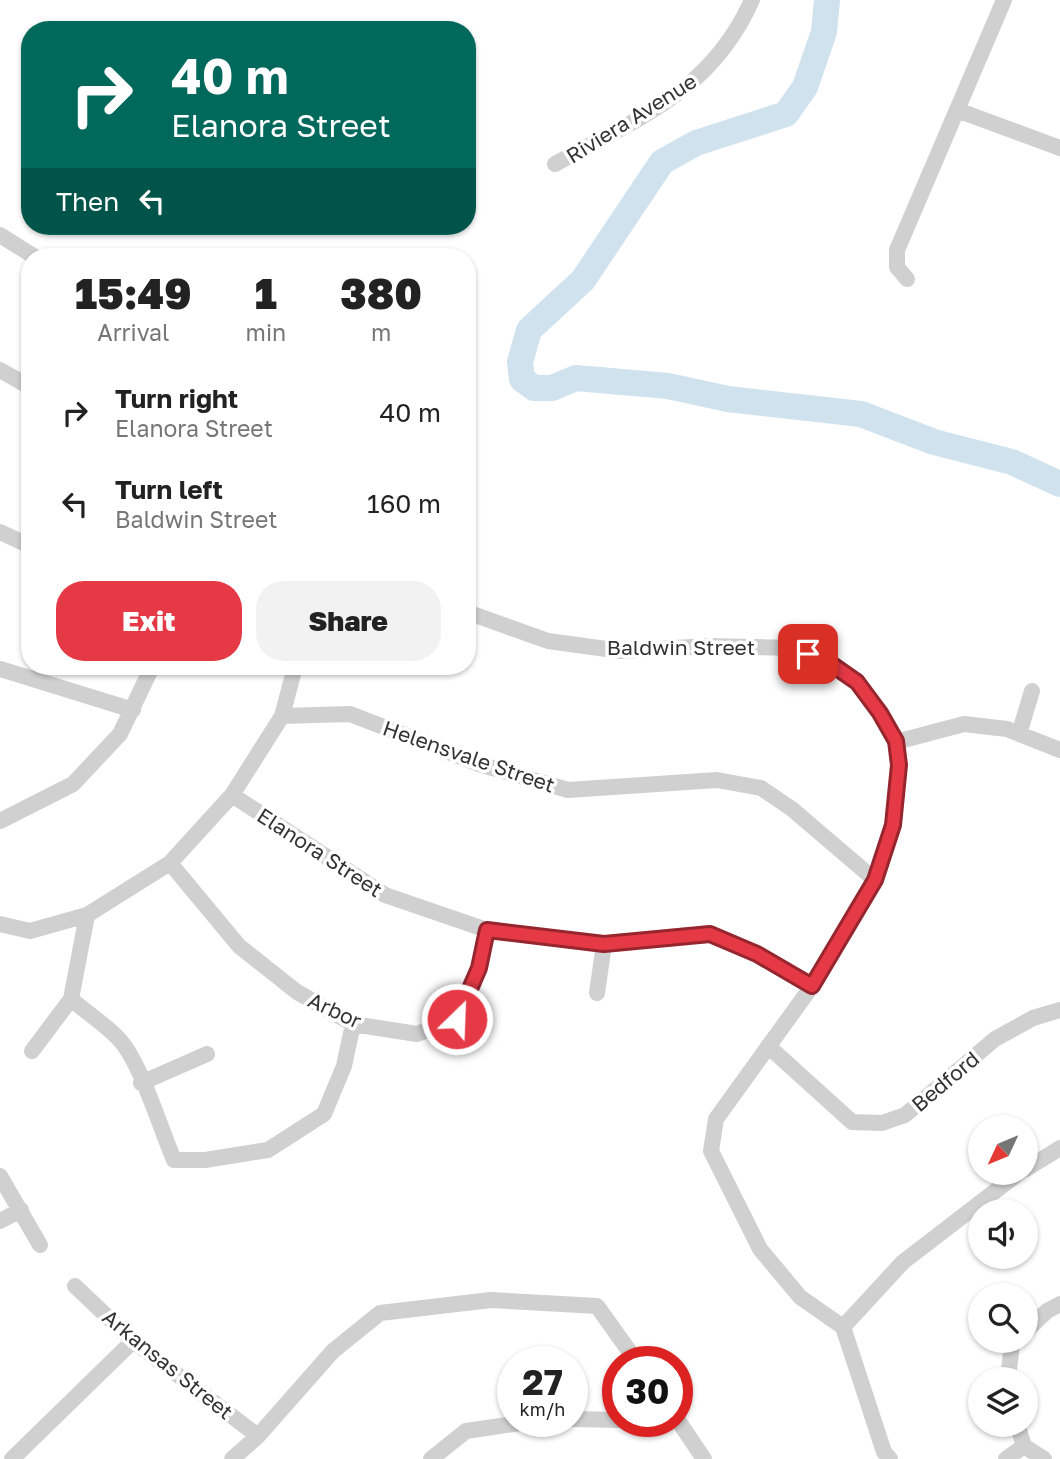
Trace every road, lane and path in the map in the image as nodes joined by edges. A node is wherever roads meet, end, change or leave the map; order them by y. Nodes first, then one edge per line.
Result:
1 (752, 0) edge
2 (1004, 0) edge
3 (957, 110) junction
4 (1060, 148) edge
5 (555, 164) dead end
6 (0, 235) edge
7 (21, 248) edge
8 (907, 279) dead end
9 (0, 370) edge
10 (21, 382) edge
11 (0, 533) edge
12 (21, 542) edge
13 (476, 615) edge
14 (0, 669) edge
15 (148, 675) edge
16 (293, 675) edge
17 (1032, 691) dead end
18 (133, 710) junction
19 (282, 716) junction
20 (1019, 734) junction
21 (896, 741) junction
22 (1060, 750) edge
23 (232, 795) junction
24 (0, 806) edge
25 (16, 814) junction
26 (0, 821) edge
27 (170, 863) junction
28 (875, 880) junction
29 (87, 915) junction
30 (0, 923) edge
31 (487, 930) junction
32 (604, 944) junction
33 (812, 986) junction
34 (597, 993) dead end
35 (71, 999) junction
36 (1060, 1010) edge
37 (353, 1024) junction
38 (768, 1046) junction
39 (32, 1051) dead end
40 (207, 1054) dead end
41 (141, 1083) junction
42 (1060, 1148) edge
43 (1038, 1161) edge
44 (0, 1176) edge
45 (1003, 1185) edge
46 (20, 1210) junction
47 (0, 1221) edge
48 (40, 1245) dead end
49 (78, 1288) dead end
50 (1060, 1304) edge
51 (1038, 1320) edge
52 (844, 1327) junction
53 (133, 1341) junction
54 (625, 1346) edge
55 (497, 1426) edge
56 (258, 1436) junction
57 (689, 1437) edge
58 (1021, 1437) edge
59 (1024, 1446) junction
60 (12, 1459) edge
61 (232, 1459) edge
62 (431, 1459) edge
63 (704, 1459) edge
64 (890, 1459) edge
65 (1006, 1459) edge
66 (1044, 1459) edge

1 - 5 street, Riviera Avenue
2 - 3 street
3 - 4 street
3 - 8 street
6 - 7 street
9 - 10 street
11 - 12 street
13 - 21 street, Baldwin Street
14 - 18 street
15 - 18 street
16 - 19 street
17 - 20 street
18 - 25 street
19 - 23 street
19 - 28 street, Helensvale Street
20 - 21 street
20 - 22 street
21 - 28 street, Baldwin Street
23 - 27 street
23 - 31 street, Elanora Street
24 - 25 street
25 - 26 street
27 - 29 street
27 - 37 street, Arbor
28 - 33 street, Baldwin Street
29 - 30 street
29 - 35 street
31 - 32 street, Elanora Street
31 - 37 street, Arbor
32 - 33 street, Elanora Street
32 - 34 street
33 - 38 street, Baldwin Street
35 - 39 street
35 - 41 street
36 - 38 street, Bedford
37 - 41 street
38 - 52 street, Baldwin Street
40 - 41 street
42 - 43 street
44 - 46 street
45 - 52 street
46 - 47 street
46 - 48 street
49 - 53 street, Arkansas Street
50 - 51 street
52 - 64 street
53 - 56 street, Arkansas Street
53 - 60 street
54 - 56 street
55 - 62 street
56 - 61 street
57 - 63 street
58 - 59 street
59 - 65 street
59 - 66 street

